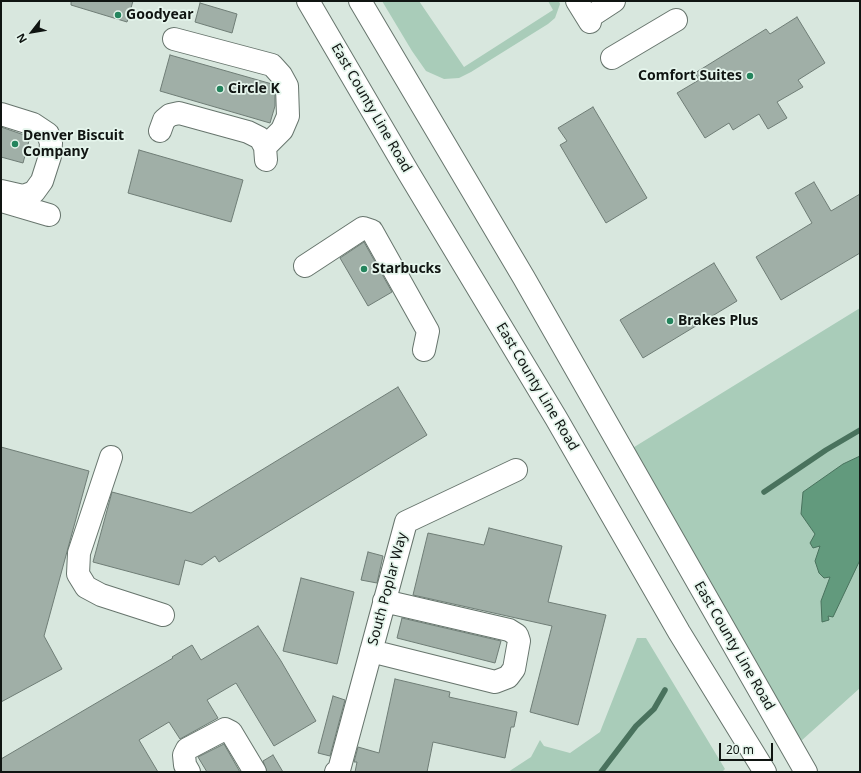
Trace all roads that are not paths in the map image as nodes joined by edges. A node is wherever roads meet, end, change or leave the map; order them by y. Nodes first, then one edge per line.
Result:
1 (308, 1) edge
2 (360, 1) edge
3 (614, 1) edge
4 (585, 14) edge
5 (676, 20) dead end
6 (174, 39) dead end
7 (612, 58) dead end
8 (1, 114) edge
9 (160, 131) dead end
10 (1, 191) edge
11 (1, 201) edge
12 (48, 215) dead end
13 (305, 266) dead end
14 (424, 350) dead end
15 (111, 457) dead end
16 (516, 470) dead end
17 (384, 602) junction
18 (163, 615) dead end
19 (371, 651) junction
20 (189, 772) edge
21 (256, 772) edge
22 (336, 772) edge
23 (765, 772) edge
24 (806, 772) edge

1 - 23 main road, East County Line Road
2 - 24 main road, East County Line Road
3 - 4 main road
5 - 7 main road
6 - 9 main road
8 - 10 main road
11 - 12 main road
13 - 14 main road
15 - 18 main road
16 - 17 main road, South Poplar Way
17 - 19 main road, South Poplar Way
17 - 19 main road
19 - 22 main road, South Poplar Way
20 - 21 main road

